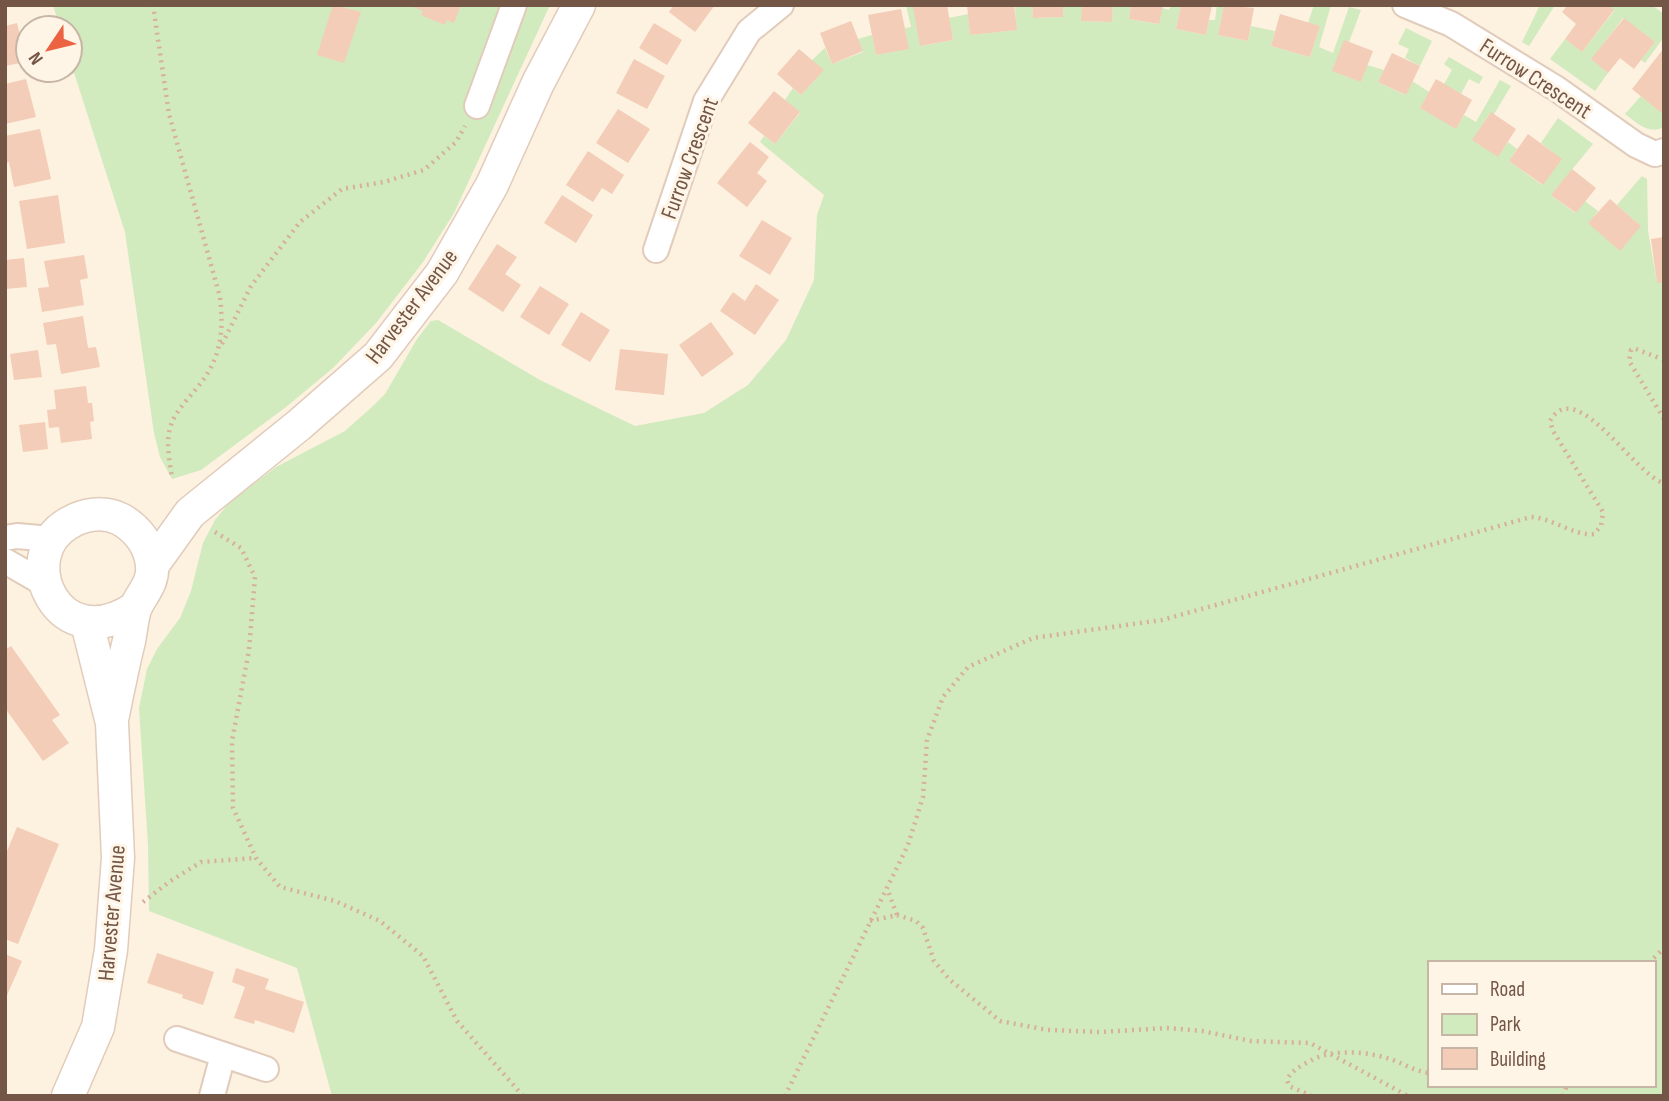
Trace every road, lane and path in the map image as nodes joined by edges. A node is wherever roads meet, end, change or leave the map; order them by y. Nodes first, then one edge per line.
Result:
1 (153, 5) edge
2 (514, 5) edge
3 (579, 5) edge
4 (781, 5) edge
5 (1405, 5) edge
6 (1456, 14) edge
7 (477, 106) joint
8 (1664, 151) edge
9 (656, 250) dead end
10 (218, 351) junction
11 (1664, 360) edge
12 (1664, 419) edge
13 (172, 480) dead end
14 (1664, 483) edge
15 (117, 518) junction
16 (198, 522) junction
17 (5, 538) edge
18 (51, 539) junction
19 (5, 561) edge
20 (152, 566) junction
21 (45, 584) junction
22 (135, 608) junction
23 (87, 623) junction
24 (111, 723) junction
25 (256, 858) junction
26 (887, 887) junction
27 (897, 915) junction
28 (114, 919) junction
29 (870, 921) junction
30 (1664, 948) edge
31 (1652, 961) edge
32 (177, 1039) dead end
33 (1329, 1053) junction
34 (223, 1055) junction
35 (267, 1069) dead end
36 (1428, 1073) edge
37 (68, 1096) edge
38 (212, 1096) edge
39 (523, 1096) edge
40 (785, 1096) edge
41 (1312, 1096) edge
42 (1408, 1096) edge

1 - 10 path
2 - 7 street
3 - 16 street, Harvester Avenue
4 - 9 street, Furrow Crescent
5 - 6 street, Furrow Crescent
6 - 8 street, Furrow Crescent
7 - 10 path
10 - 13 path
11 - 12 path
14 - 26 path
15 - 16 street
15 - 18 street
15 - 20 street
16 - 20 street, Harvester Avenue
16 - 25 path
17 - 18 street
18 - 21 street
19 - 21 street
20 - 22 street
21 - 23 street
22 - 23 street
22 - 24 street, Harvester Avenue
23 - 24 street, Harvester Avenue
24 - 28 street, Harvester Avenue
25 - 28 path
25 - 39 path
26 - 27 path
26 - 29 path
27 - 29 path
27 - 33 path
28 - 37 street, Harvester Avenue
29 - 40 path
30 - 31 path
32 - 34 street
33 - 36 path
33 - 41 path
33 - 42 path
34 - 35 street
34 - 38 street

